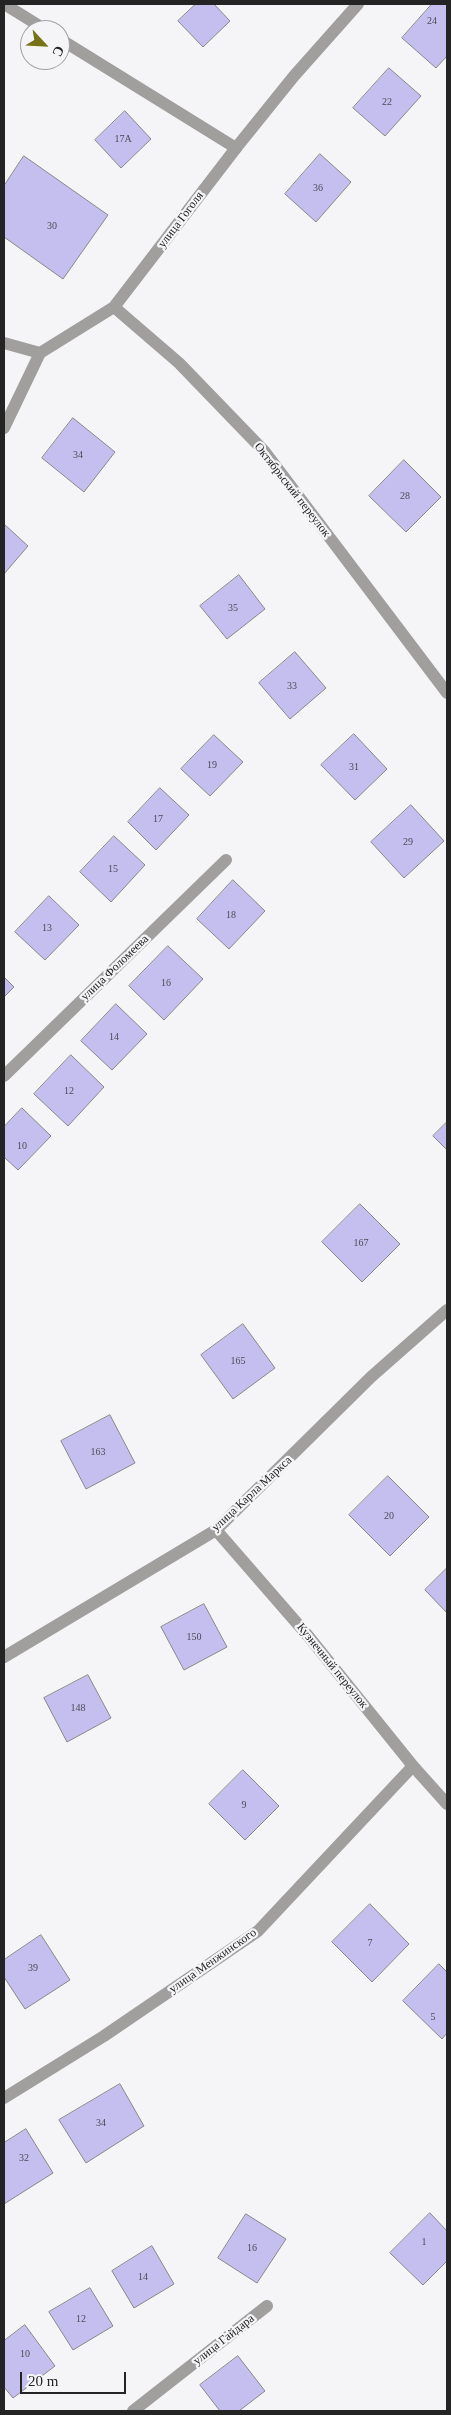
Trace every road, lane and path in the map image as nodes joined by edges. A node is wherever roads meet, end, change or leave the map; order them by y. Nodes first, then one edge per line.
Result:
1 (4, 4) edge
2 (358, 4) edge
3 (30, 20) edge
4 (70, 45) edge
5 (236, 148) junction
6 (114, 308) junction
7 (4, 343) edge
8 (40, 353) junction
9 (4, 428) edge
10 (447, 693) edge
11 (226, 860) dead end
12 (4, 1076) edge
13 (447, 1310) edge
14 (216, 1530) junction
15 (4, 1657) edge
16 (413, 1766) junction
17 (447, 1804) edge
18 (4, 2098) edge
19 (267, 2306) dead end
20 (133, 2411) edge

1 - 3 street
2 - 5 street, улица Гоголя
4 - 5 street
5 - 6 street, улица Гоголя
6 - 8 street, улица Гоголя
6 - 10 street, Октябрьский переулок
7 - 8 street
8 - 9 street
11 - 12 street, улица Фоломеева
13 - 14 street, улица Карла Маркса
14 - 15 street, улица Карла Маркса
14 - 16 street, Кузнечный переулок
16 - 17 street, Кузнечный переулок
16 - 18 street, улица Менжинского
19 - 20 street, улица Гайдара

